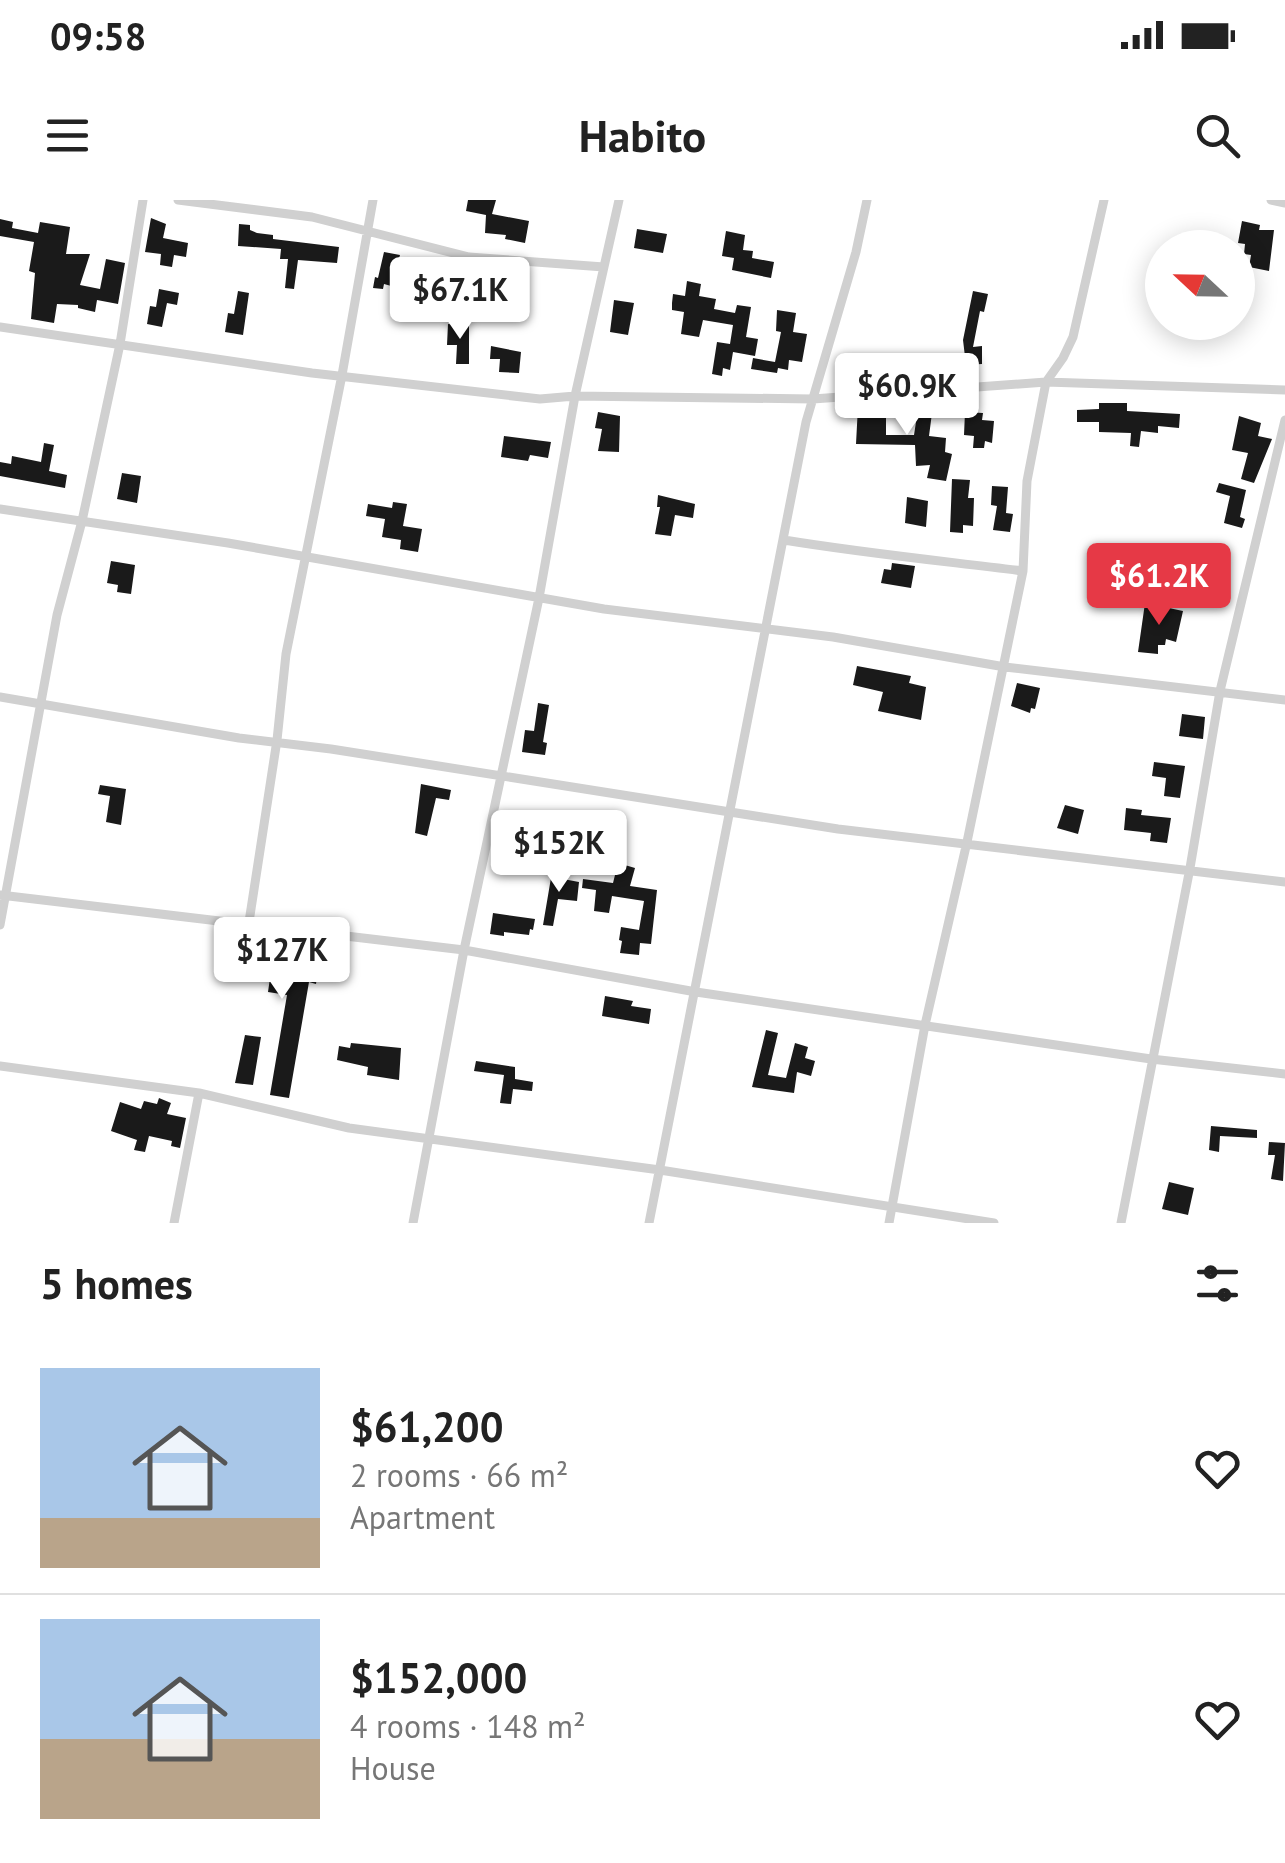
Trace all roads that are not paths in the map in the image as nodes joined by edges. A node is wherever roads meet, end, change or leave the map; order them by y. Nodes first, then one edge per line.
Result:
1 (143, 200) edge
2 (178, 200) edge
3 (373, 200) edge
4 (619, 200) edge
5 (867, 200) edge
6 (1104, 200) edge
7 (1272, 200) edge
8 (1285, 203) edge
9 (368, 230) junction
10 (604, 267) junction
11 (0, 327) edge
12 (120, 344) junction
13 (342, 376) junction
14 (1046, 382) junction
15 (1285, 390) edge
16 (575, 396) junction
17 (812, 399) junction
18 (1285, 420) edge
19 (1271, 475) junction
20 (1285, 477) edge
21 (0, 509) edge
22 (82, 521) junction
23 (784, 540) junction
24 (304, 558) junction
25 (1023, 571) junction
26 (539, 598) junction
27 (764, 628) junction
28 (1005, 667) junction
29 (1220, 691) junction
30 (0, 697) edge
31 (1285, 700) edge
32 (40, 704) junction
33 (276, 740) junction
34 (501, 777) junction
35 (727, 811) junction
36 (967, 842) junction
37 (1190, 868) junction
38 (1285, 882) edge
39 (2, 896) edge
40 (249, 922) junction
41 (0, 925) edge
42 (464, 950) junction
43 (696, 992) junction
44 (925, 1025) junction
45 (1152, 1059) junction
46 (0, 1066) edge
47 (1285, 1074) edge
48 (199, 1093) junction
49 (428, 1138) junction
50 (660, 1170) junction
51 (892, 1207) junction
52 (174, 1223) edge
53 (413, 1223) edge
54 (649, 1223) edge
55 (889, 1223) edge
56 (994, 1223) edge
57 (1121, 1223) edge

1 - 12 street
2 - 9 street
3 - 9 street
4 - 10 street
5 - 17 street
6 - 14 street
7 - 8 street
9 - 10 street
9 - 13 street
10 - 16 street
11 - 12 street
12 - 13 street
12 - 22 street
13 - 16 street
13 - 24 street
14 - 15 street
14 - 17 street
14 - 25 street
16 - 17 street
16 - 26 street
17 - 23 street
18 - 19 street
19 - 20 street
19 - 29 street
21 - 22 street
22 - 24 street
22 - 32 street
23 - 25 street
23 - 27 street
24 - 26 street
24 - 33 street
25 - 28 street
26 - 27 street
26 - 34 street
27 - 28 street
27 - 35 street
28 - 29 street
28 - 36 street
29 - 31 street
29 - 37 street
30 - 32 street
32 - 33 street
32 - 39 street
33 - 34 street
33 - 40 street
34 - 35 street
34 - 42 street
35 - 36 street
35 - 43 street
36 - 37 street
36 - 44 street
37 - 38 street
37 - 45 street
39 - 40 street
39 - 41 street
40 - 42 street
42 - 43 street
42 - 49 street
43 - 44 street
43 - 50 street
44 - 45 street
44 - 51 street
45 - 47 street
45 - 57 street
46 - 48 street
48 - 49 street
48 - 52 street
49 - 50 street
49 - 53 street
50 - 51 street
50 - 54 street
51 - 55 street
51 - 56 street

